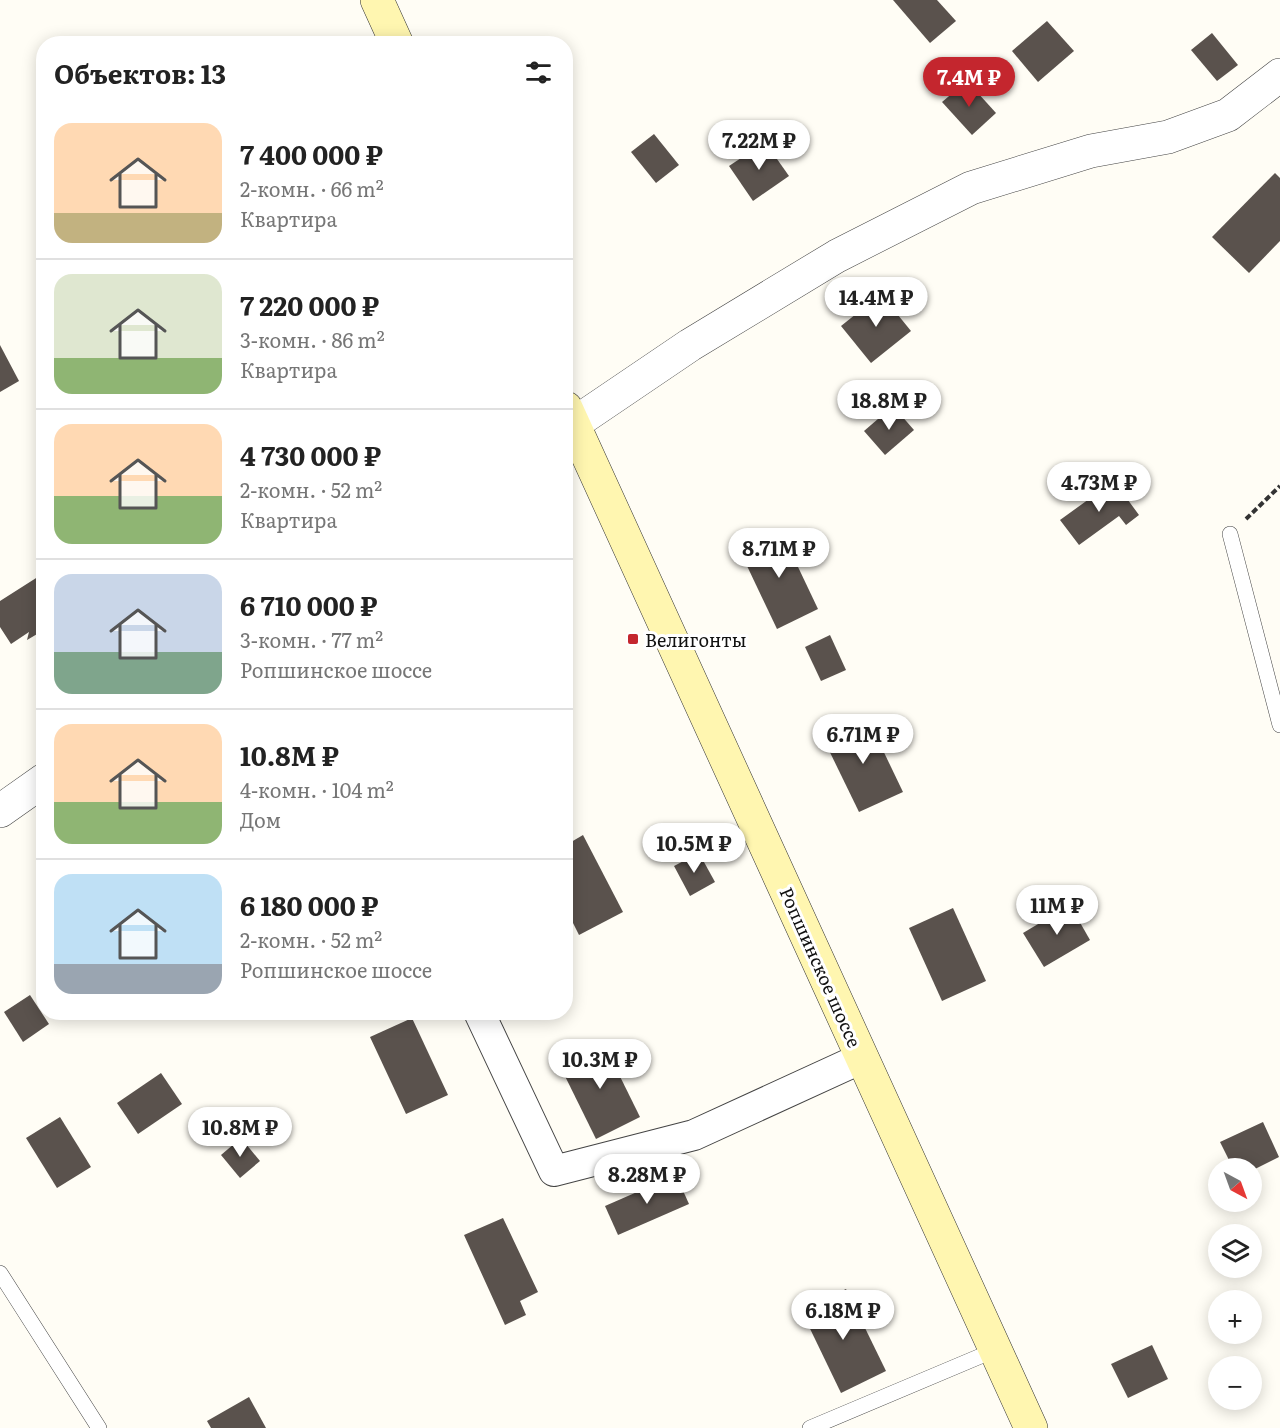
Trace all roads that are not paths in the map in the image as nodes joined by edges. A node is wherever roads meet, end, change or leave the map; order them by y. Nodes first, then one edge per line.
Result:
1 (377, 0) edge
2 (393, 36) edge
3 (1280, 75) edge
4 (573, 417) edge
5 (573, 431) edge
6 (1230, 534) road end
7 (1280, 725) edge
8 (36, 786) edge
9 (0, 811) edge
10 (483, 1020) edge
11 (862, 1058) junction
12 (0, 1273) edge
13 (995, 1350) junction
14 (99, 1428) edge
15 (810, 1428) edge
16 (1031, 1428) edge

1 - 2 main road
3 - 4 street
5 - 11 main road, Ропшинское шоссе
6 - 7 lane
8 - 9 street
10 - 11 street
11 - 13 main road, Ропшинское шоссе
12 - 14 lane
13 - 15 lane
13 - 16 main road, Ропшинское шоссе

